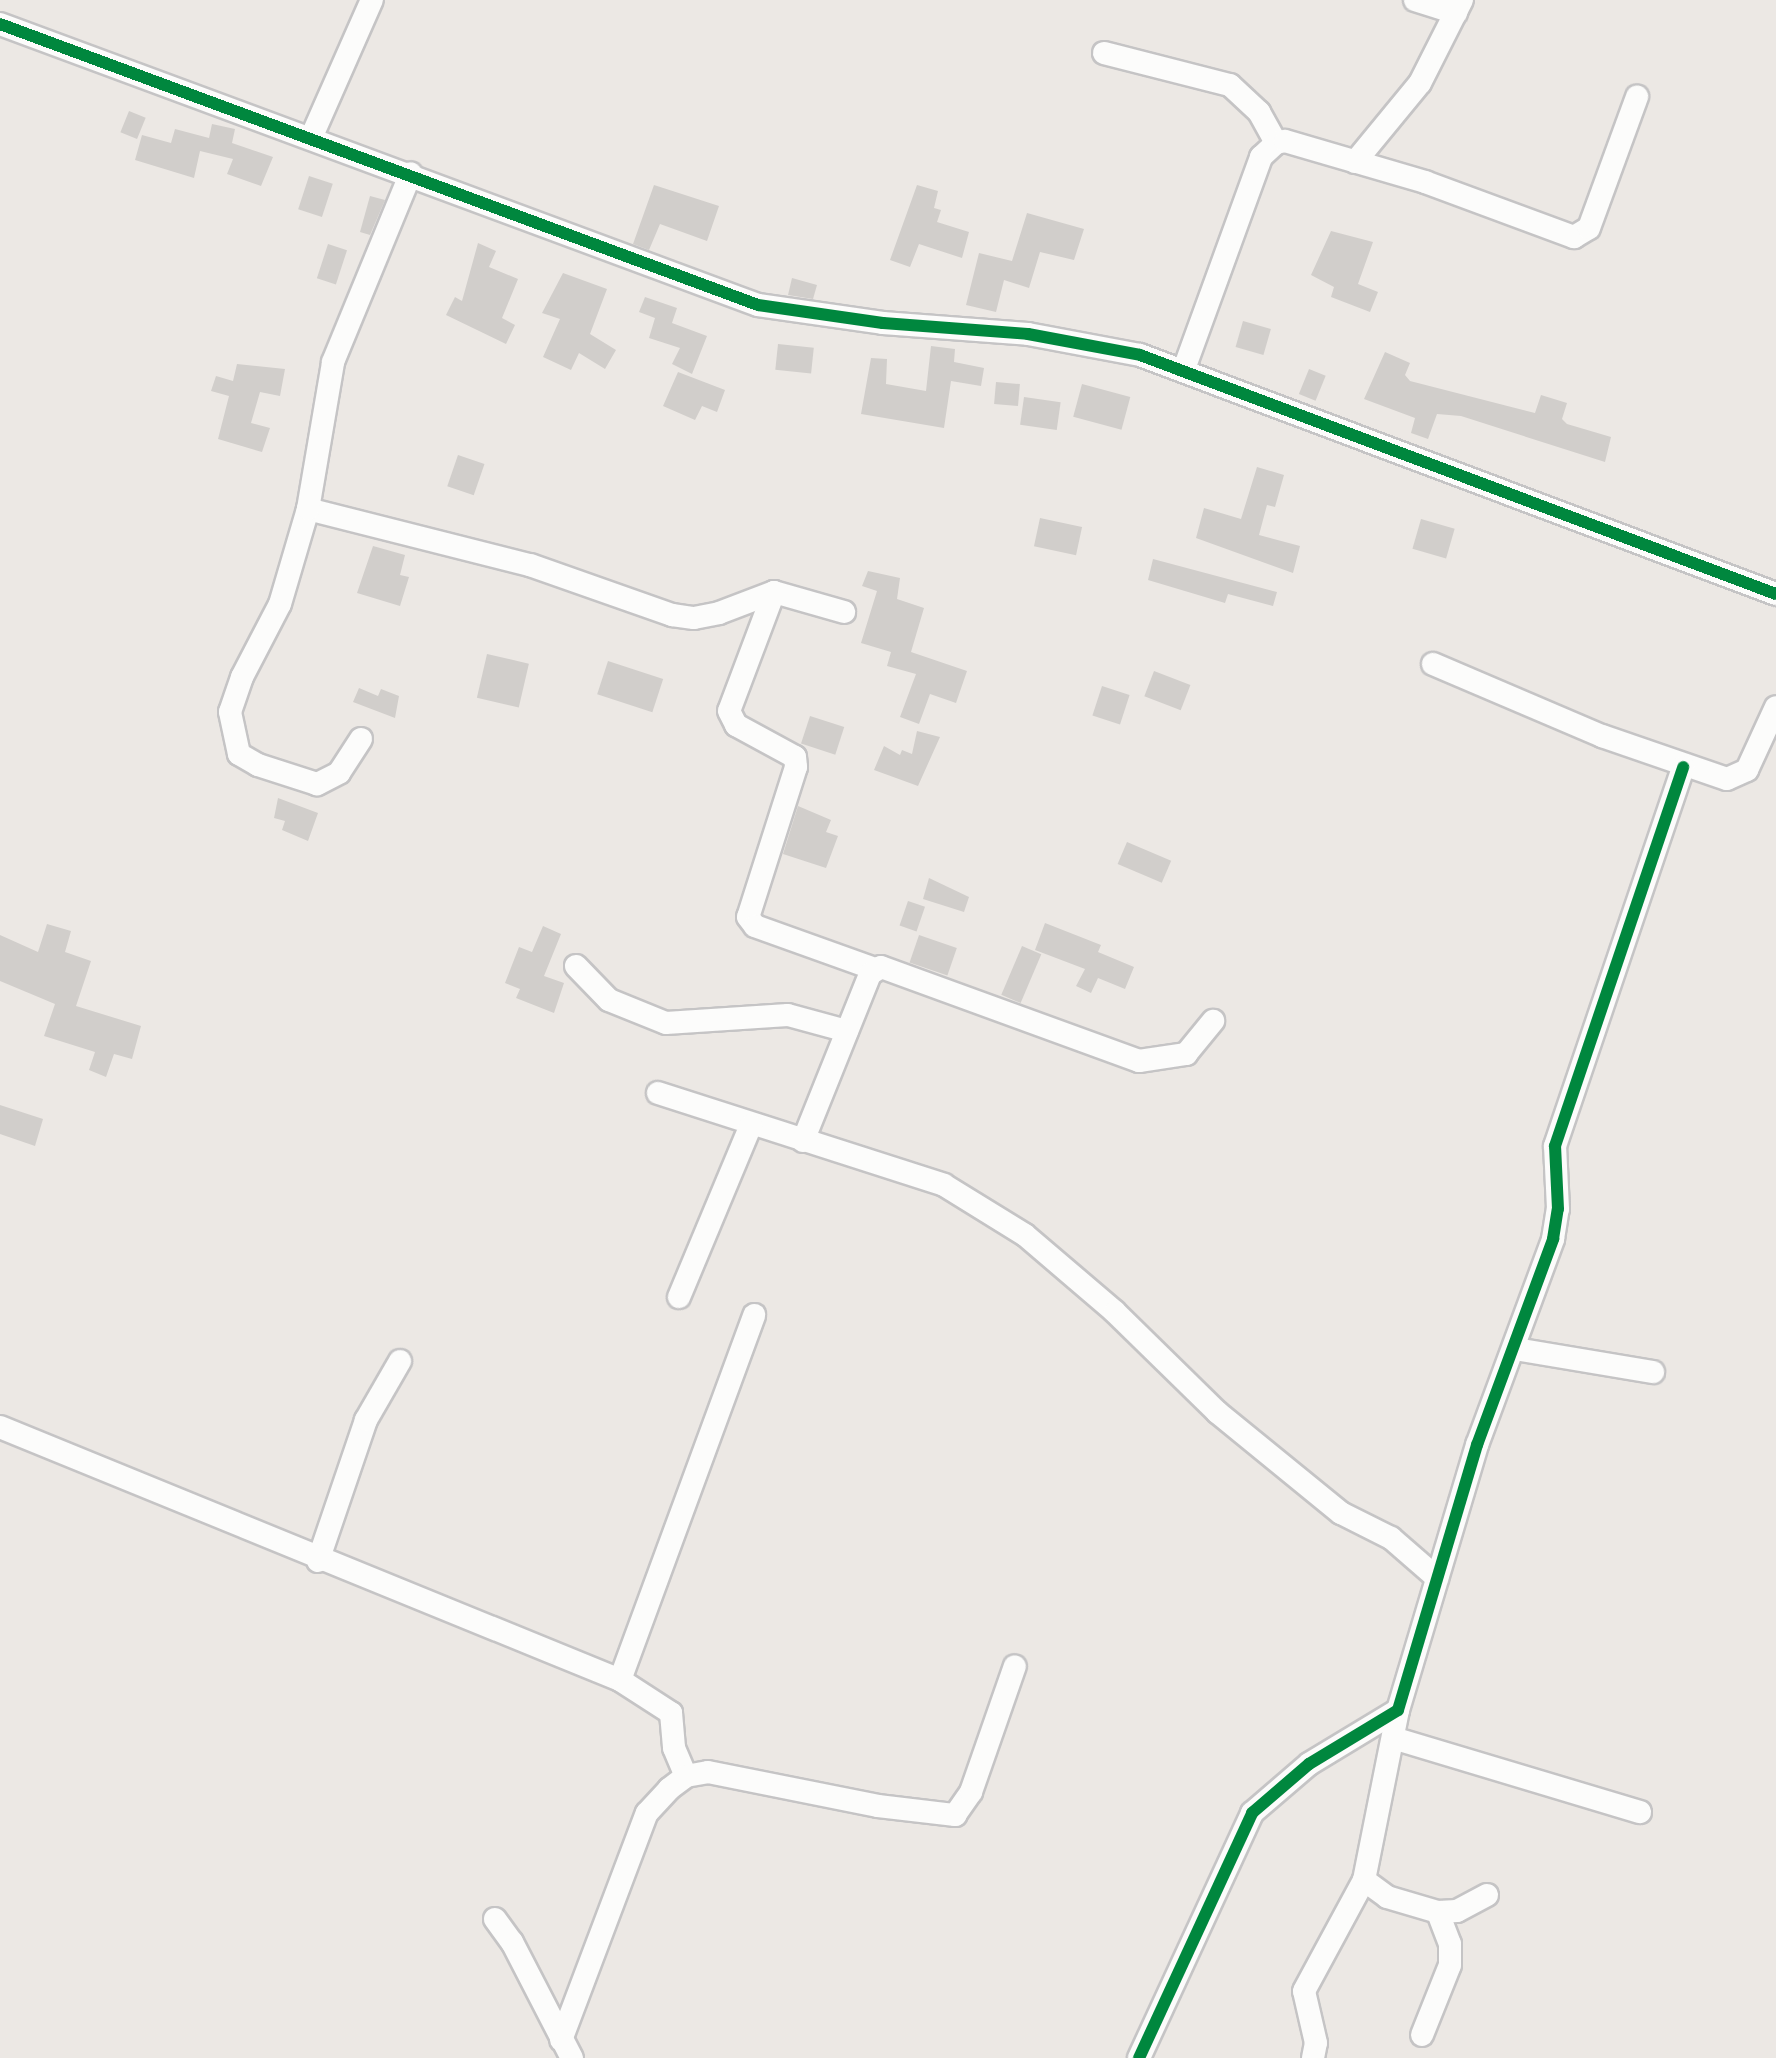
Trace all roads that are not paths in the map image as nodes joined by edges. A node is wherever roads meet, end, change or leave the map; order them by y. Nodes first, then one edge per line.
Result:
1 (372, 0) edge
2 (1415, 0) edge
3 (1459, 6) edge
4 (0, 24) edge
5 (1104, 53) dead end
6 (1637, 97) dead end
7 (311, 138) junction
8 (1276, 143) junction
9 (1355, 162) junction
10 (411, 173) junction
11 (1184, 369) junction
12 (308, 509) junction
13 (774, 592) junction
14 (1776, 594) edge
15 (844, 612) dead end
16 (1433, 664) dead end
17 (1776, 707) edge
18 (361, 739) dead end
19 (1683, 767) junction
20 (576, 966) dead end
21 (875, 969) junction
22 (1213, 1021) dead end
23 (847, 1031) junction
24 (658, 1093) dead end
25 (751, 1125) junction
26 (803, 1141) junction
27 (679, 1297) dead end
28 (754, 1315) dead end
29 (1515, 1349) junction
30 (400, 1361) dead end
31 (1653, 1372) dead end
32 (0, 1427) edge
33 (318, 1561) junction
34 (1437, 1578) junction
35 (1015, 1666) dead end
36 (620, 1680) junction
37 (1398, 1710) junction
38 (1393, 1738) junction
39 (686, 1776) junction
40 (1640, 1812) dead end
41 (1364, 1880) junction
42 (1487, 1895) dead end
43 (1438, 1912) junction
44 (495, 1919) dead end
45 (1422, 2035) dead end
46 (566, 2049) edge
47 (1139, 2058) edge
48 (1313, 2058) edge

1 - 7 street
2 - 3 street
3 - 9 street
4 - 7 street
5 - 8 street
6 - 9 street
7 - 10 street
8 - 9 street
8 - 11 street
10 - 11 street
10 - 12 street
11 - 14 street
12 - 13 street
12 - 18 street
13 - 15 street
13 - 21 street
16 - 19 street
17 - 19 street
19 - 29 street
20 - 23 street
21 - 22 street
21 - 23 street
23 - 26 street
24 - 25 street
25 - 26 street
25 - 27 street
26 - 34 street
28 - 36 street
29 - 31 street
29 - 34 street
30 - 33 street
32 - 33 street
33 - 36 street
34 - 37 street
35 - 39 street
36 - 39 street
37 - 38 street
37 - 47 street
38 - 40 street
38 - 41 street
39 - 46 street
41 - 43 street
41 - 48 street
42 - 43 street
43 - 45 street
44 - 46 street

